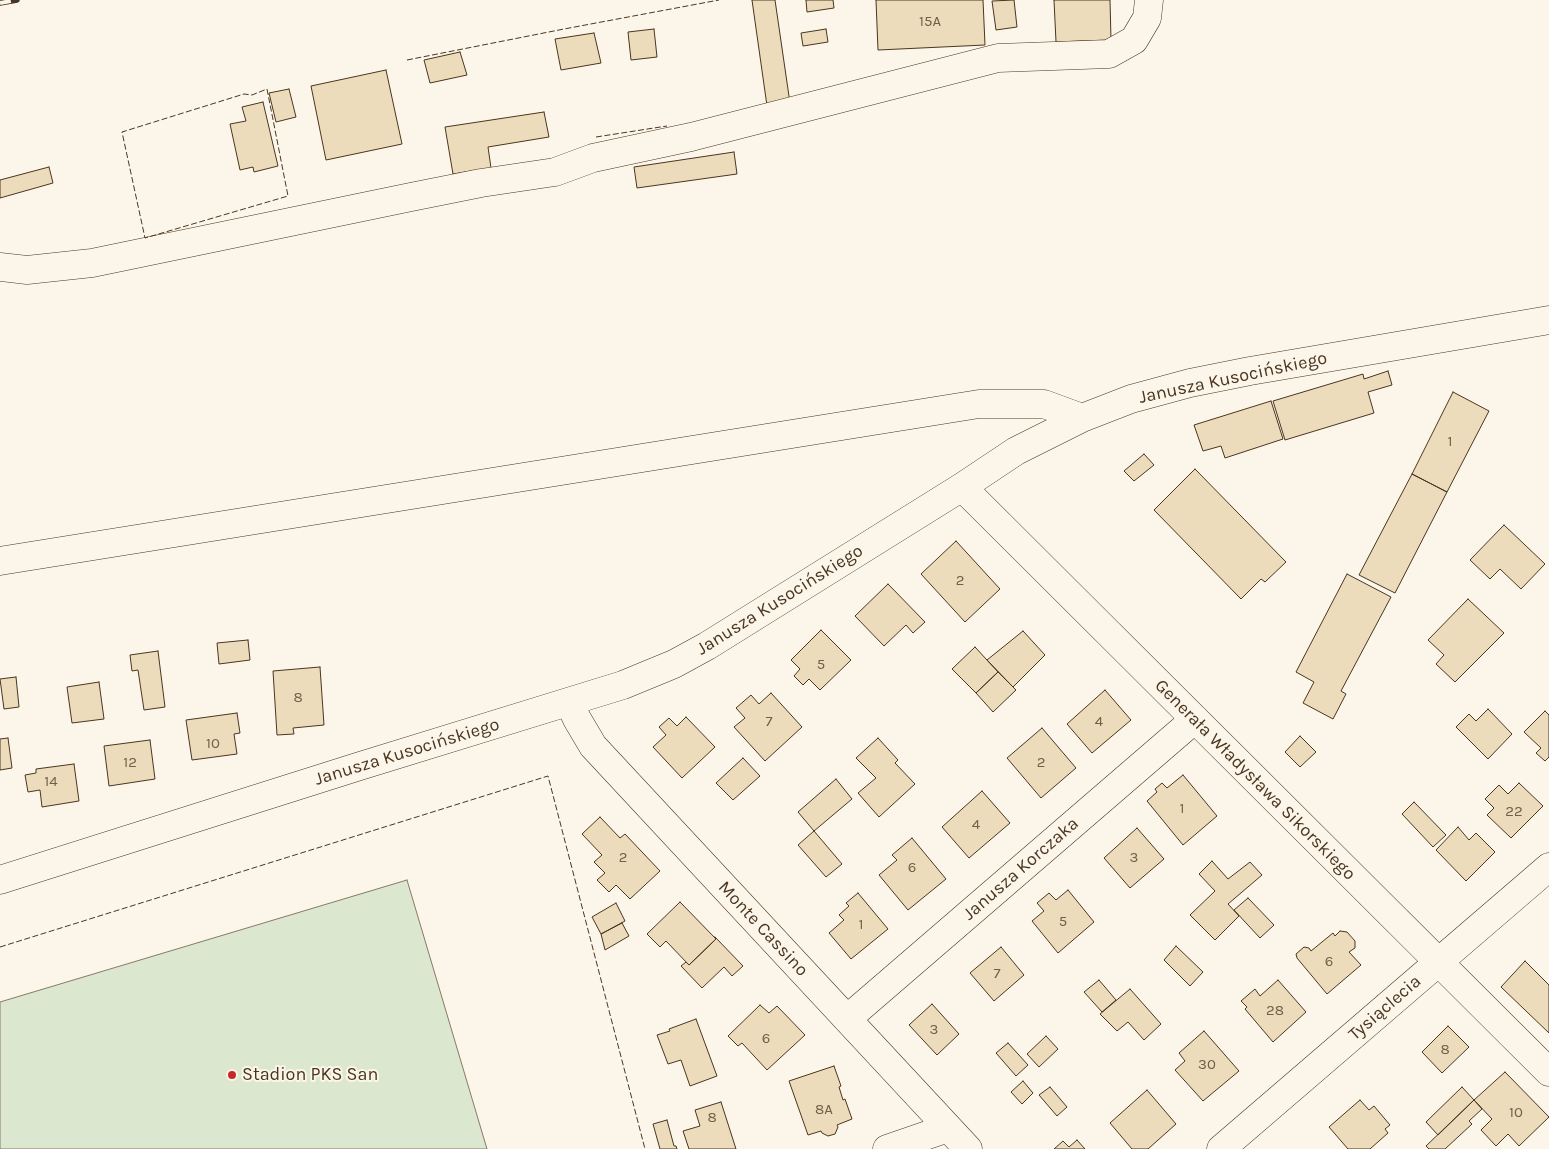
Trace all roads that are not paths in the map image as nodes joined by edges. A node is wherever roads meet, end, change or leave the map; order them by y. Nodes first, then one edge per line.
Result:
1 (1149, 0) edge
2 (0, 267) edge
3 (1549, 320) edge
4 (1082, 418) junction
5 (962, 487) junction
6 (0, 561) edge
7 (569, 702) junction
8 (1195, 719) junction
9 (1549, 867) edge
10 (0, 880) edge
11 (1438, 962) junction
12 (847, 1019) junction
13 (1549, 1072) edge
14 (948, 1128) junction
15 (886, 1149) edge
16 (968, 1149) edge
17 (1221, 1149) edge

1 - 2 street
3 - 4 street, Janusza Kusocińskiego
4 - 5 street, Janusza Kusocińskiego
4 - 6 street
5 - 7 street, Janusza Kusocińskiego
5 - 8 street, Generała Władysława Sikorskiego
7 - 10 street, Janusza Kusocińskiego
7 - 12 street, Monte Cassino
8 - 11 street, Generała Władysława Sikorskiego
8 - 12 street, Janusza Korczaka
9 - 11 street, Tysiąclecia
11 - 13 street, Generała Władysława Sikorskiego
11 - 17 street, Tysiąclecia
12 - 14 street, Monte Cassino
14 - 15 street
14 - 16 street, Monte Cassino

